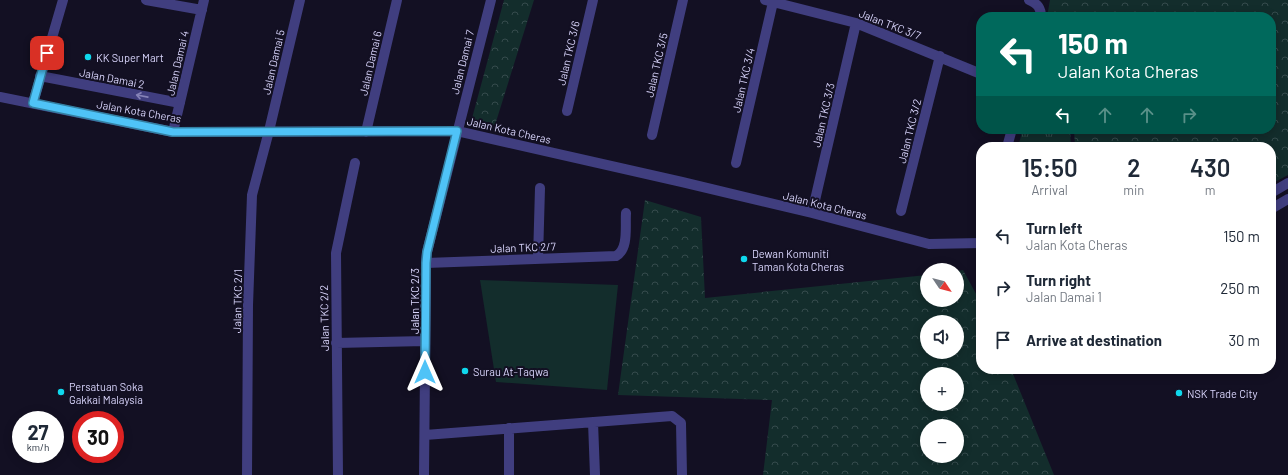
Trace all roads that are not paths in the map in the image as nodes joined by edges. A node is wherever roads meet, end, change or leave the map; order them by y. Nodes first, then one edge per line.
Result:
1 (63, 0) edge
2 (146, 0) edge
3 (204, 0) edge
4 (300, 0) edge
5 (397, 0) edge
6 (490, 0) edge
7 (593, 0) edge
8 (684, 0) edge
9 (1030, 0) edge
10 (769, 1) edge
11 (202, 10) junction
12 (1040, 12) edge
13 (856, 23) junction
14 (940, 56) junction
15 (976, 72) edge
16 (40, 76) junction
17 (0, 97) edge
18 (33, 103) junction
19 (180, 104) junction
20 (567, 111) dead end
21 (270, 130) junction
22 (457, 131) junction
23 (173, 132) junction
24 (366, 132) junction
25 (652, 135) dead end
26 (355, 163) dead end
27 (736, 163) dead end
28 (1288, 183) edge
29 (540, 188) dead end
30 (1276, 190) edge
31 (1288, 199) edge
32 (1276, 206) edge
33 (901, 211) dead end
34 (626, 213) dead end
35 (812, 213) junction
36 (976, 243) edge
37 (538, 259) junction
38 (426, 263) junction
39 (425, 341) junction
40 (336, 343) junction
41 (593, 422) junction
42 (509, 428) junction
43 (425, 435) junction
44 (247, 475) edge
45 (338, 475) edge
46 (424, 475) edge
47 (509, 475) edge
48 (595, 475) edge
49 (682, 475) edge

1 - 16 street
2 - 11 street
3 - 11 street, Jalan Damai 4
4 - 21 street, Jalan Damai 5
5 - 24 street, Jalan Damai 6
6 - 22 street, Jalan Damai 7
7 - 20 street, Jalan TKC 3/6
8 - 25 street, Jalan TKC 3/5
9 - 12 street
10 - 13 street, Jalan TKC 3/7
10 - 27 street, Jalan TKC 3/4
11 - 19 street, Jalan Damai 4
13 - 14 street, Jalan TKC 3/7
13 - 35 street, Jalan TKC 3/3
14 - 15 street, Jalan TKC 3/7
14 - 33 street, Jalan TKC 3/2
16 - 18 street
19 -> 16 street, Jalan Damai 2
17 - 18 street, Jalan Kota Cheras
18 - 23 street, Jalan Kota Cheras
19 - 23 street, Jalan Damai 4
21 - 23 street, Jalan Kota Cheras
21 - 24 street, Jalan Kota Cheras
21 - 44 street, Jalan TKC 2/1
22 - 24 street, Jalan Kota Cheras
22 - 35 street, Jalan Kota Cheras
22 - 38 street, Jalan TKC 2/3
26 - 40 street, Jalan TKC 2/2
28 - 30 street
29 - 37 street
31 - 32 street
34 - 37 street, Jalan TKC 2/7
35 - 36 street, Jalan Kota Cheras
37 - 38 street, Jalan TKC 2/7
38 - 39 street, Jalan TKC 2/3
39 - 40 street
39 - 43 street, Jalan TKC 2/3
40 - 45 street, Jalan TKC 2/2
41 - 42 street
41 - 48 street
41 - 49 street
42 - 43 street
42 - 47 street
43 - 46 street, Jalan TKC 2/3

